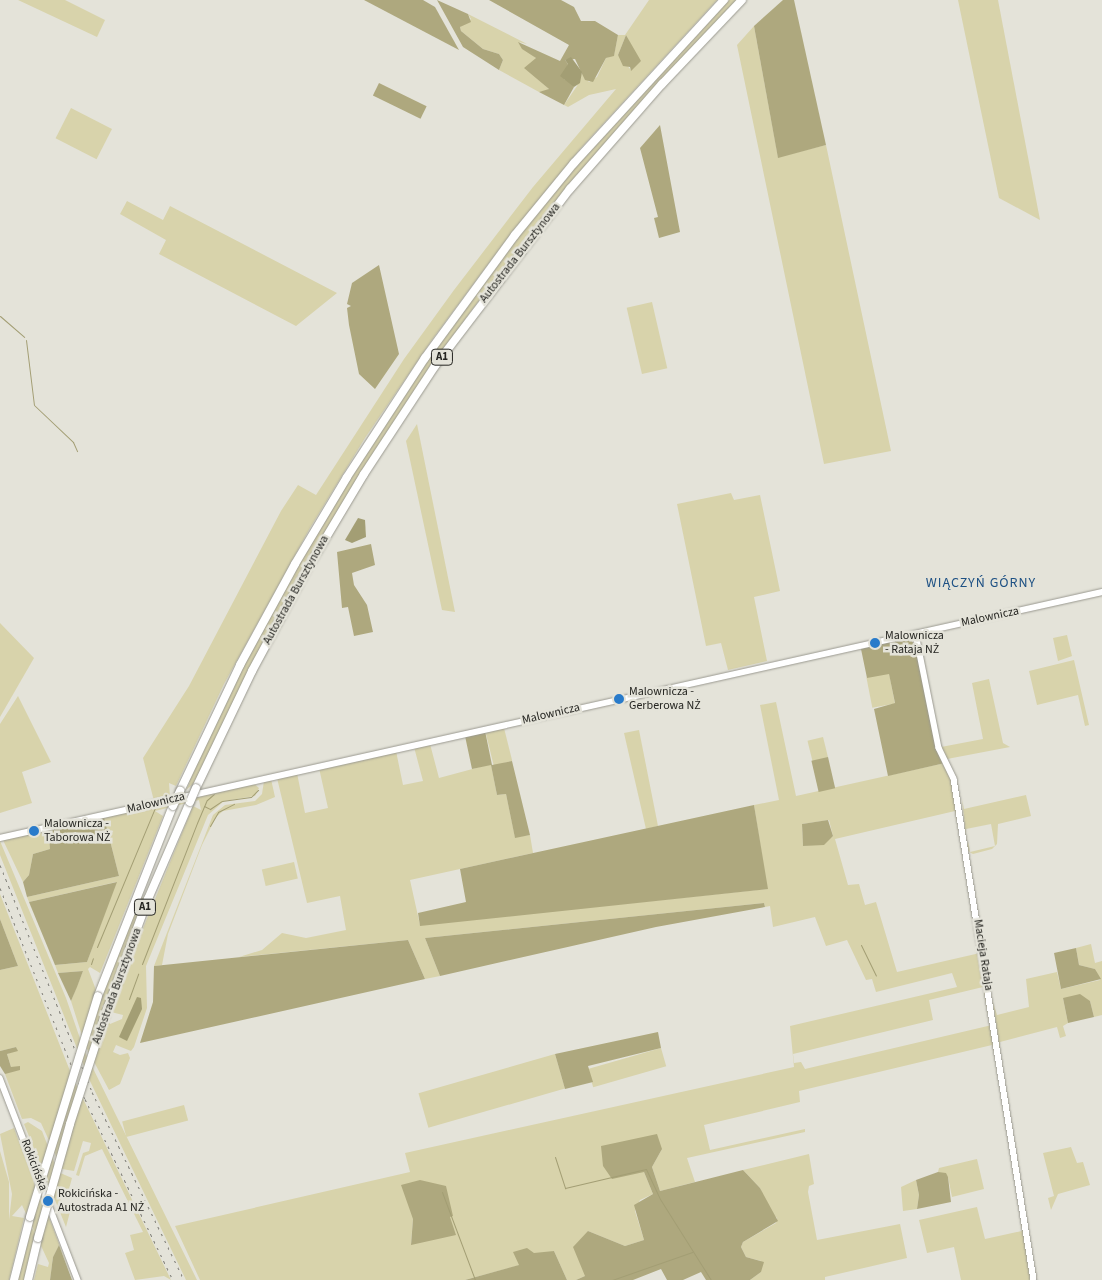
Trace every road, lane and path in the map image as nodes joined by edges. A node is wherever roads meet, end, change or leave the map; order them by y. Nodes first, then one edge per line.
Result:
1 (724, 0) edge
2 (742, 0) edge
3 (1102, 592) edge
4 (916, 634) junction
5 (0, 838) edge
6 (0, 1078) edge
7 (14, 1280) edge
8 (28, 1280) edge
9 (78, 1280) edge
10 (1034, 1280) edge

1 - 7 highway, Autostrada Bursztynowa / A1, bridge
2 - 8 highway, Autostrada Bursztynowa / A1, bridge
3 - 4 street, Malownicza
4 - 5 street, Malownicza
4 - 10 street, Macieja Rataja
6 - 9 street, Rokicińska

